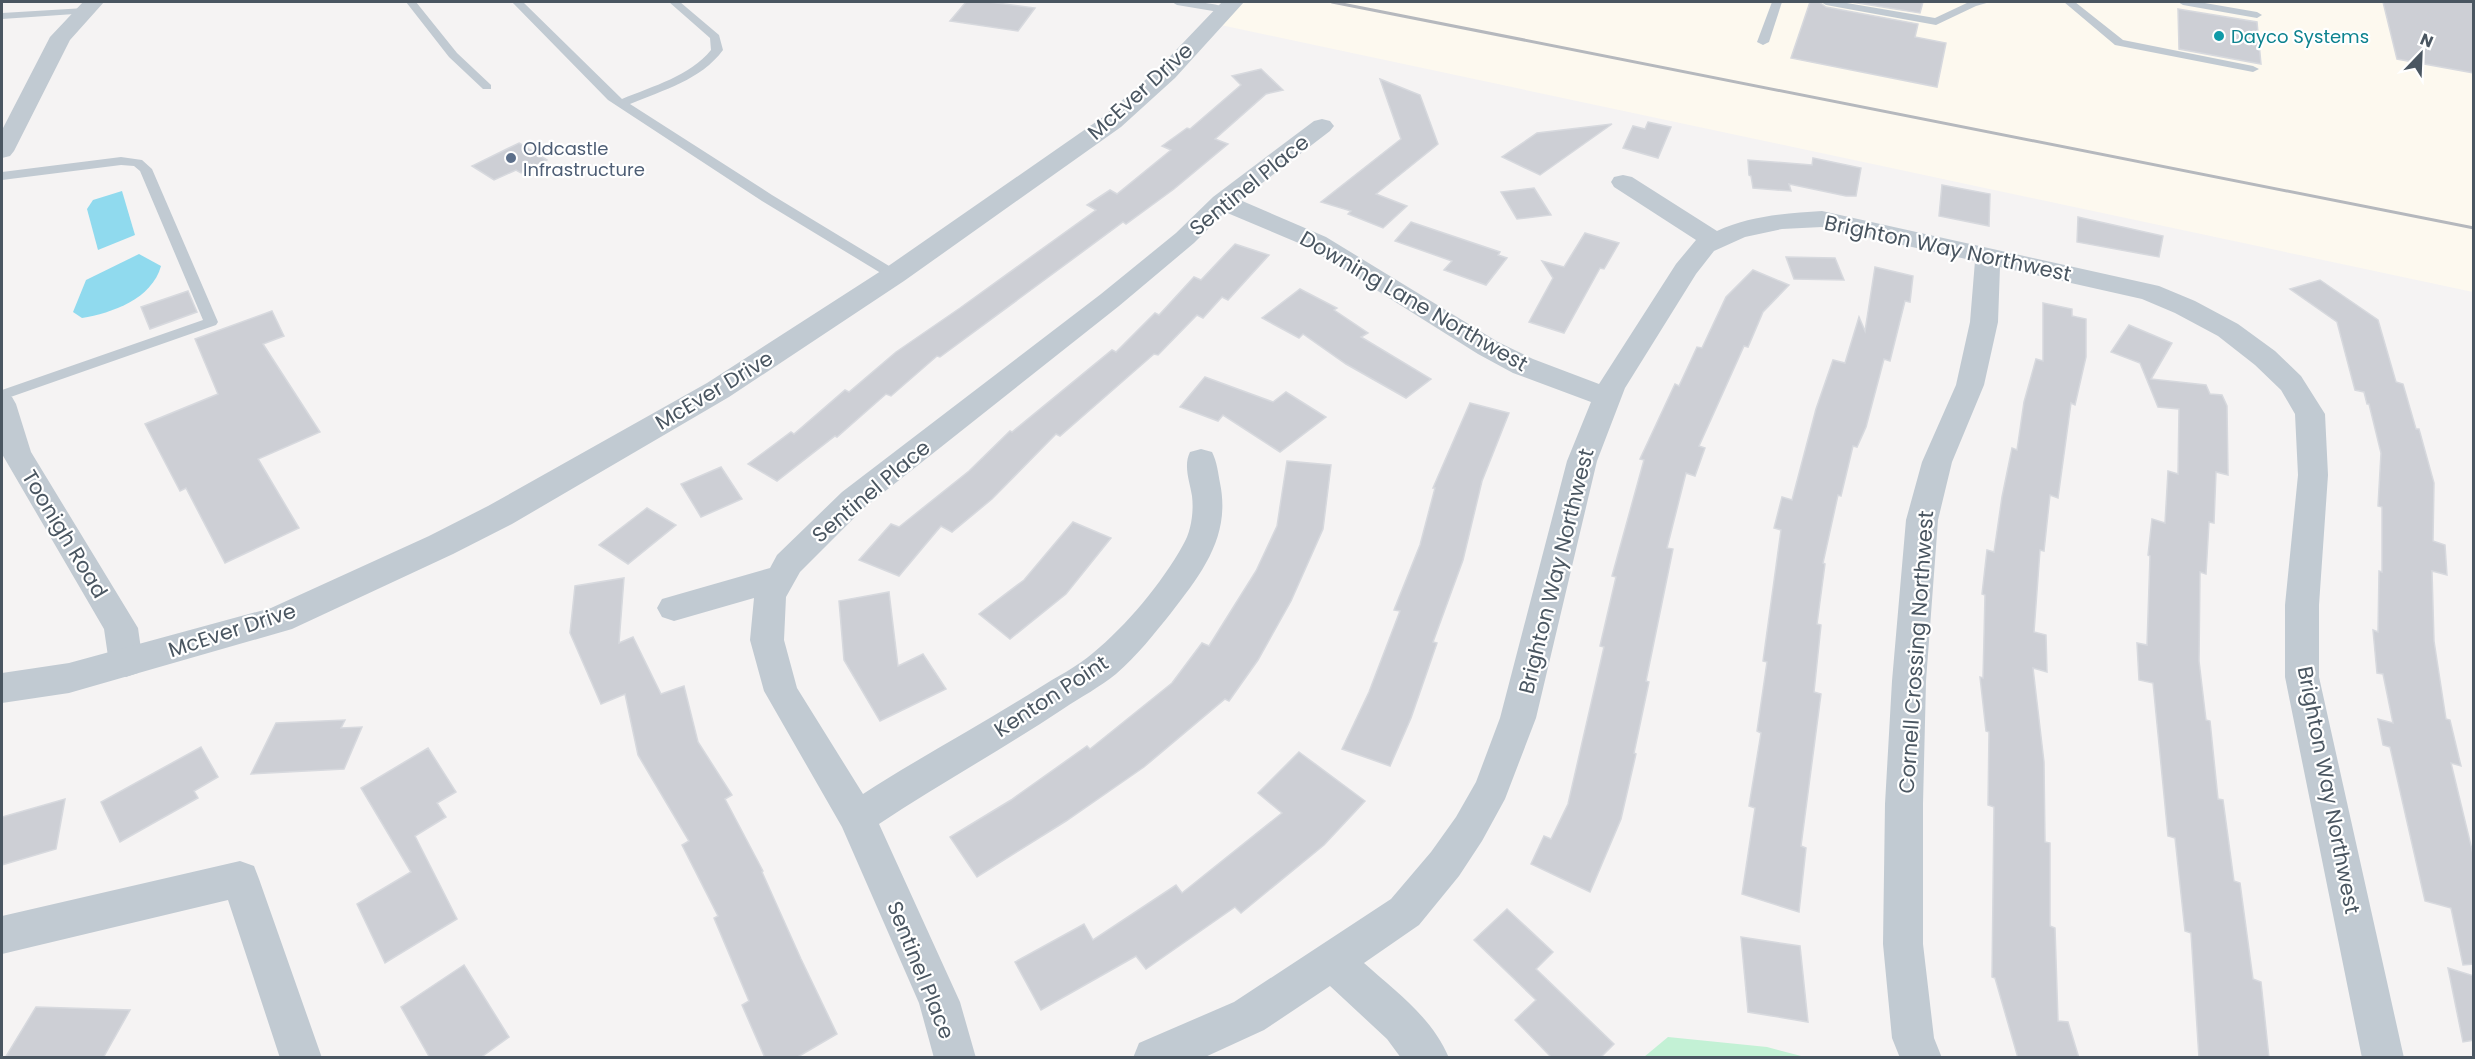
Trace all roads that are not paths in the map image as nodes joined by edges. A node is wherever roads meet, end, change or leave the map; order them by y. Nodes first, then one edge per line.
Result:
1 (411, 2) edge
2 (517, 2) edge
3 (674, 2) edge
4 (1177, 2) edge
5 (1777, 2) edge
6 (1826, 2) edge
7 (1984, 2) edge
8 (2069, 2) edge
9 (2183, 2) edge
10 (89, 6) edge
11 (1229, 6) edge
12 (2257, 15) dead end
13 (2, 16) edge
14 (1763, 42) dead end
15 (2253, 69) dead end
16 (488, 87) dead end
17 (622, 104) junction
18 (1322, 126) dead end
19 (2, 151) edge
20 (2, 176) edge
21 (1623, 182) dead end
22 (1222, 202) junction
23 (1716, 241) junction
24 (1988, 255) junction
25 (894, 275) junction
26 (2, 395) edge
27 (1607, 397) junction
28 (2, 404) edge
29 (1201, 460) dead end
30 (781, 577) junction
31 (674, 608) dead end
32 (126, 663) junction
33 (2, 688) edge
34 (857, 818) junction
35 (2, 935) edge
36 (1331, 960) junction
37 (302, 1058) edge
38 (955, 1058) edge
39 (1154, 1058) edge
40 (1428, 1058) edge
41 (1921, 1058) edge
42 (2384, 1058) edge

1 - 16 lane
2 - 17 lane
3 - 17 lane
4 - 11 lane
5 - 14 lane
6 - 7 lane
8 - 15 lane
9 - 12 lane
10 - 13 lane
10 - 19 street
11 - 25 street, McEver Drive
17 - 25 lane
18 - 22 street, Sentinel Place
20 - 26 lane
21 - 23 street
22 - 27 street, Downing Lane Northwest
22 - 30 street, Sentinel Place
23 - 24 street, Brighton Way Northwest
23 - 27 street, Brighton Way Northwest
24 - 41 street, Cornell Crossing Northwest
24 - 42 street, Brighton Way Northwest
25 - 32 street, McEver Drive
27 - 36 street, Brighton Way Northwest
28 - 32 street, Toonigh Road
29 - 34 street, Kenton Point
30 - 31 street
30 - 34 street, Sentinel Place
32 - 33 street, McEver Drive
34 - 38 street, Sentinel Place
35 - 37 street
36 - 39 street, Brighton Way Northwest
36 - 40 street

